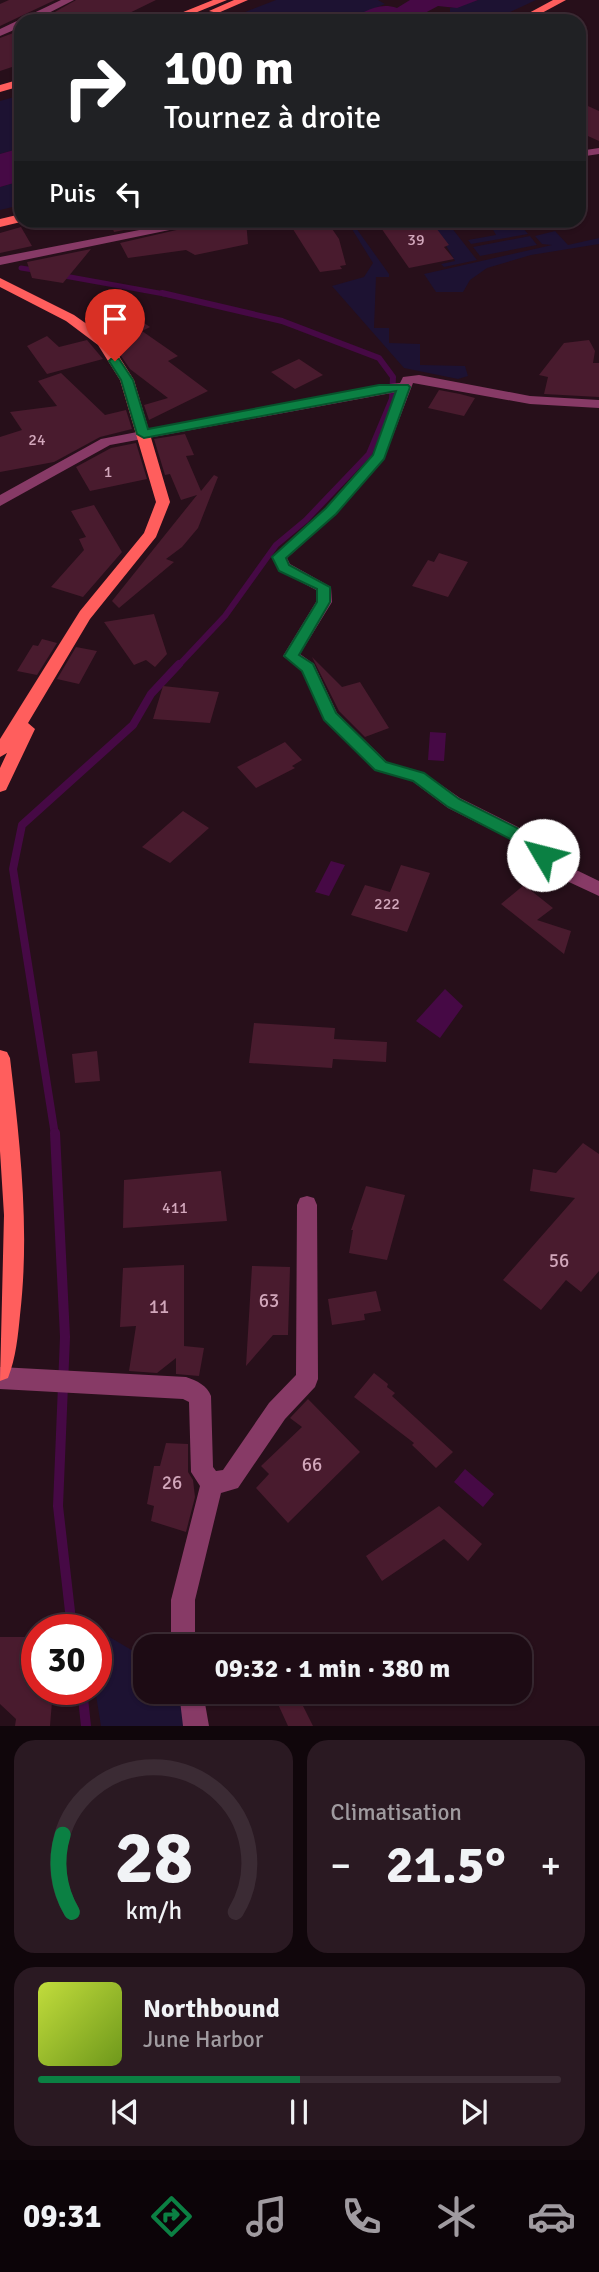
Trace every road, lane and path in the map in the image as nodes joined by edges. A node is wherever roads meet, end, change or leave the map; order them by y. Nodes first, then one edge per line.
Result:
1 (69, 0) edge
2 (222, 0) edge
3 (243, 0) edge
4 (561, 0) edge
5 (40, 14) edge
6 (185, 14) edge
7 (206, 14) edge
8 (533, 14) edge
9 (169, 228) edge
10 (3, 259) edge
11 (0, 282) edge
12 (404, 387) junction
13 (599, 404) edge
14 (144, 434) junction
15 (0, 501) edge
16 (50, 675) junction
17 (0, 751) edge
18 (0, 786) edge
19 (599, 889) edge
20 (0, 1058) edge
21 (307, 1205) dead end
22 (0, 1370) edge
23 (0, 1378) edge
24 (212, 1483) junction
25 (183, 1634) edge
26 (193, 1704) edge
27 (196, 1726) edge

1 - 5 street
2 - 6 main road
3 - 7 main road
4 - 8 main road
9 - 10 street
11 - 14 main road
12 - 13 street
12 - 14 street
12 - 19 street
14 - 15 street
14 - 16 main road
16 - 17 main road
16 - 18 main road
20 - 22 main road
21 - 24 street
23 - 24 street
24 - 25 street
26 - 27 street

